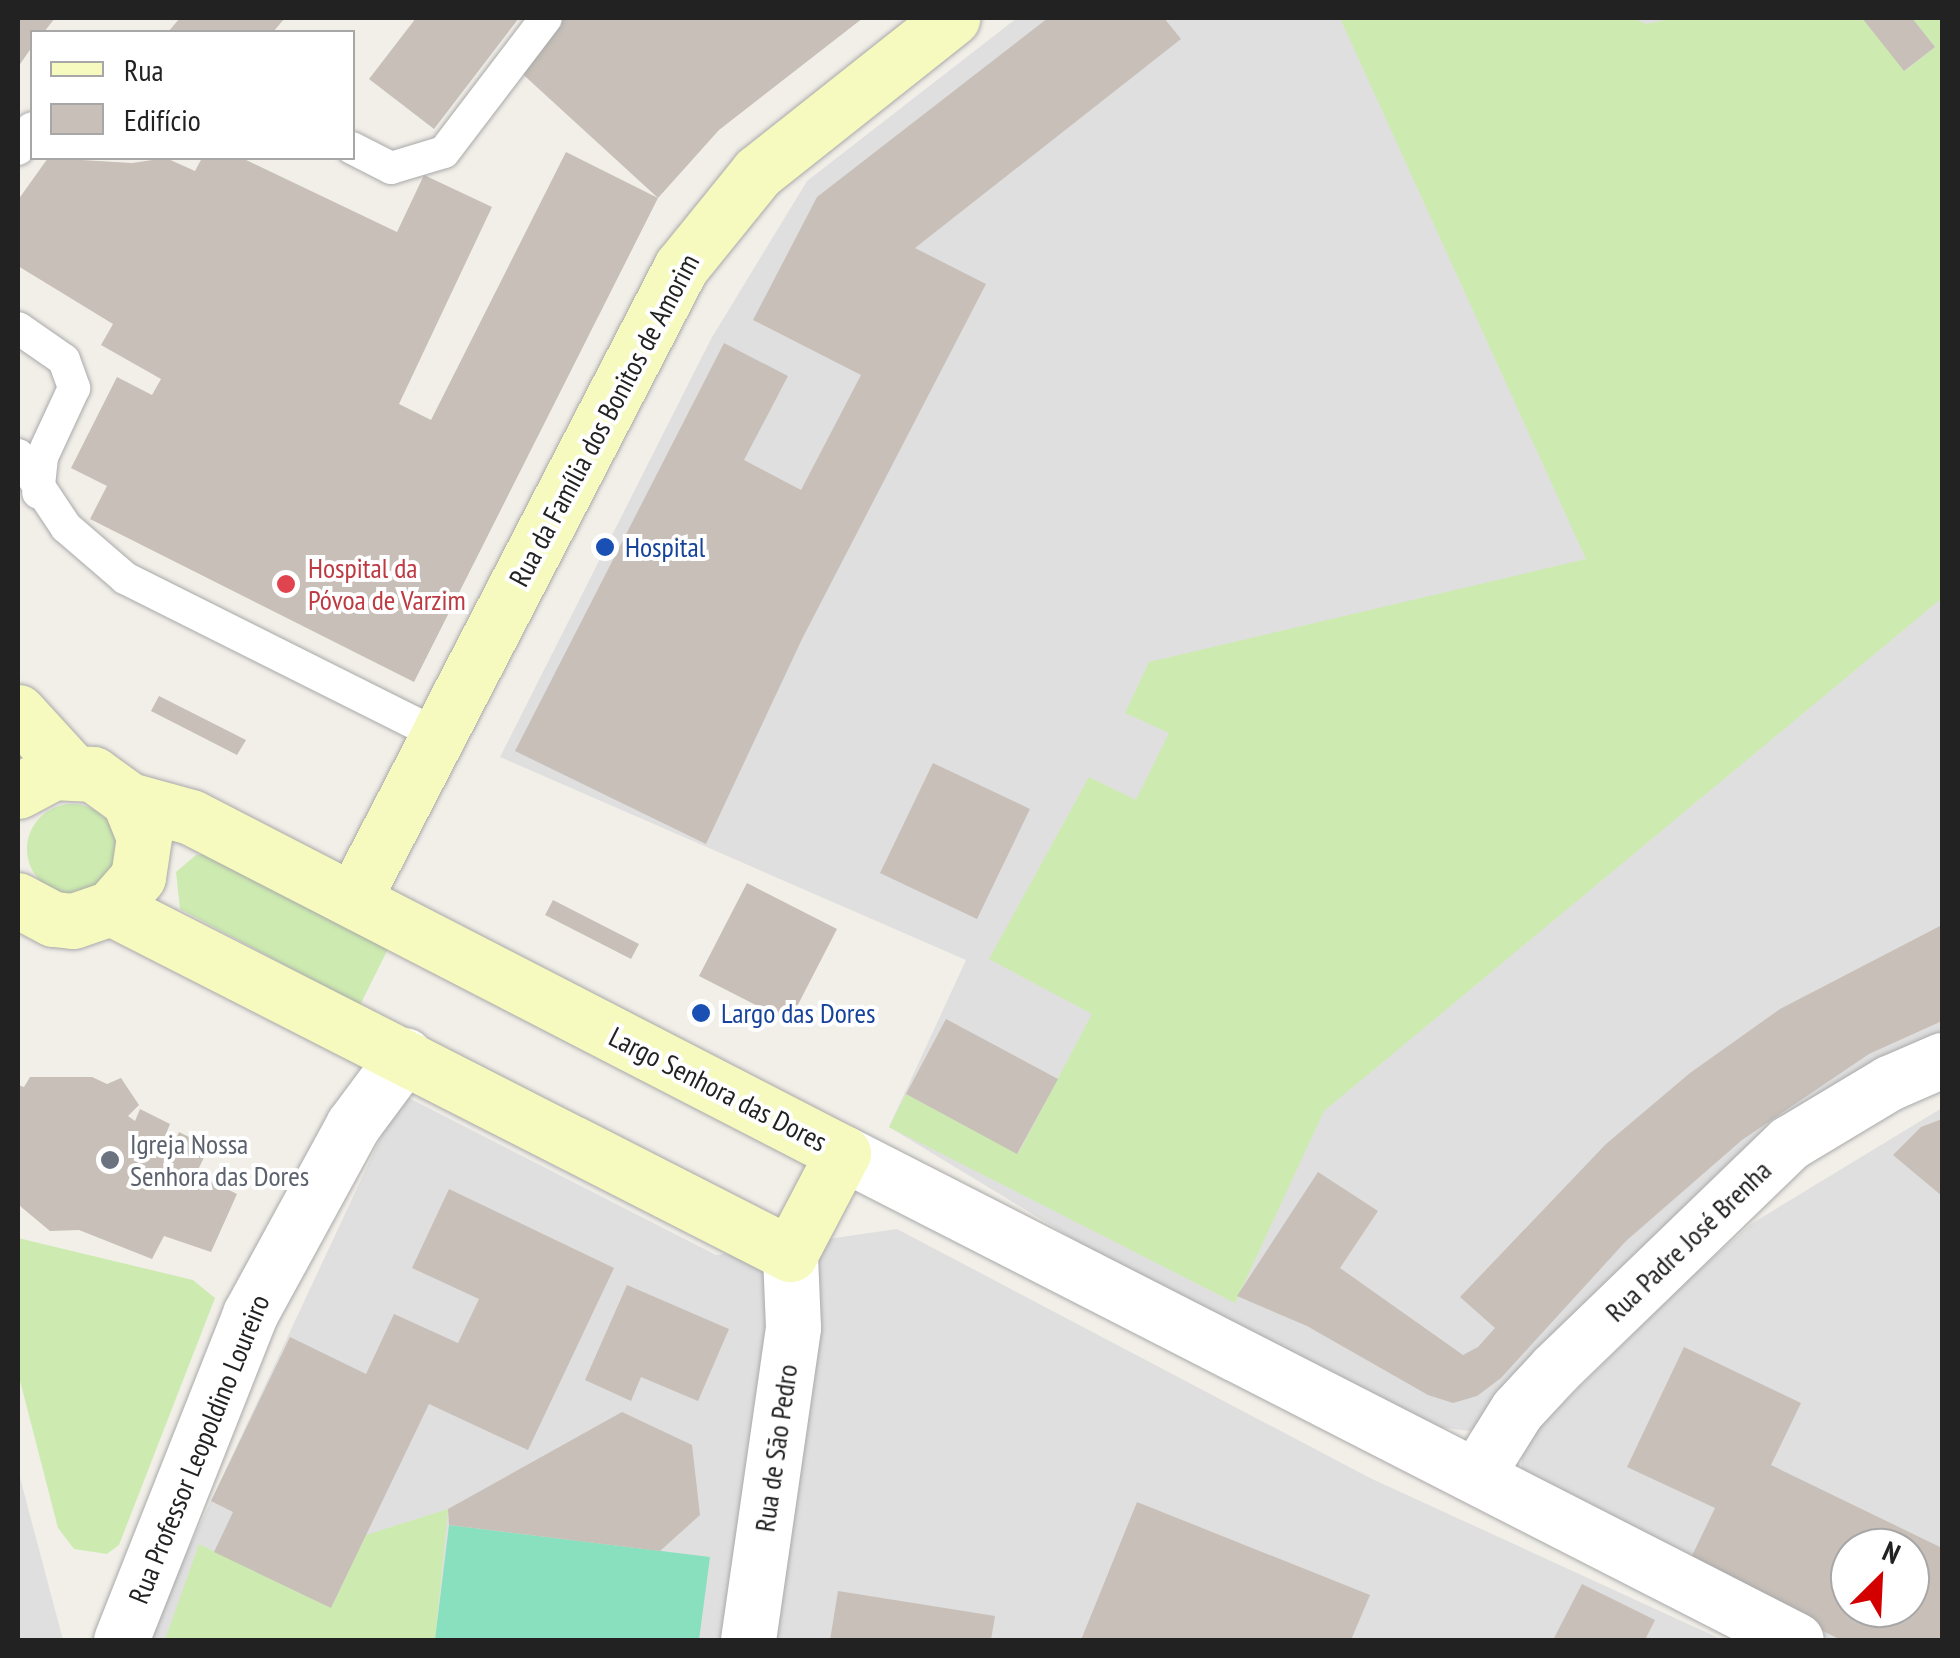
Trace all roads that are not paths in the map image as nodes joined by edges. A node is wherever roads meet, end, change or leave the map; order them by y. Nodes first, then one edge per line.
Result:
1 (546, 18) edge
2 (952, 18) edge
3 (355, 150) edge
4 (18, 328) edge
5 (18, 455) edge
6 (38, 493) junction
7 (18, 712) edge
8 (438, 735) junction
9 (71, 770) junction
10 (18, 791) edge
11 (129, 800) junction
12 (18, 900) edge
13 (353, 900) junction
14 (111, 908) junction
15 (405, 1055) junction
16 (1942, 1060) edge
17 (842, 1153) junction
18 (790, 1254) junction
19 (1478, 1474) junction
20 (122, 1640) edge
21 (748, 1640) edge
22 (1796, 1640) edge

1 - 3 lane
2 - 8 main road, Rua da Família dos Bonitos de Amorim
4 - 6 lane
5 - 6 lane
6 - 8 lane
7 - 9 main road
8 - 13 main road, Rua da Família dos Bonitos de Amorim
9 - 10 main road
9 - 11 main road, Largo Senhora das Dores
11 - 13 main road, Largo Senhora das Dores
11 - 14 main road
12 - 14 main road
13 - 17 main road, Largo Senhora das Dores
14 - 15 main road
15 - 18 main road
15 - 20 street, Rua Professor Leopoldino Loureiro
16 - 19 street, Rua Padre José Brenha
17 - 18 main road, Largo Senhora das Dores
17 - 19 street
18 - 21 street, Rua de São Pedro
19 - 22 street

